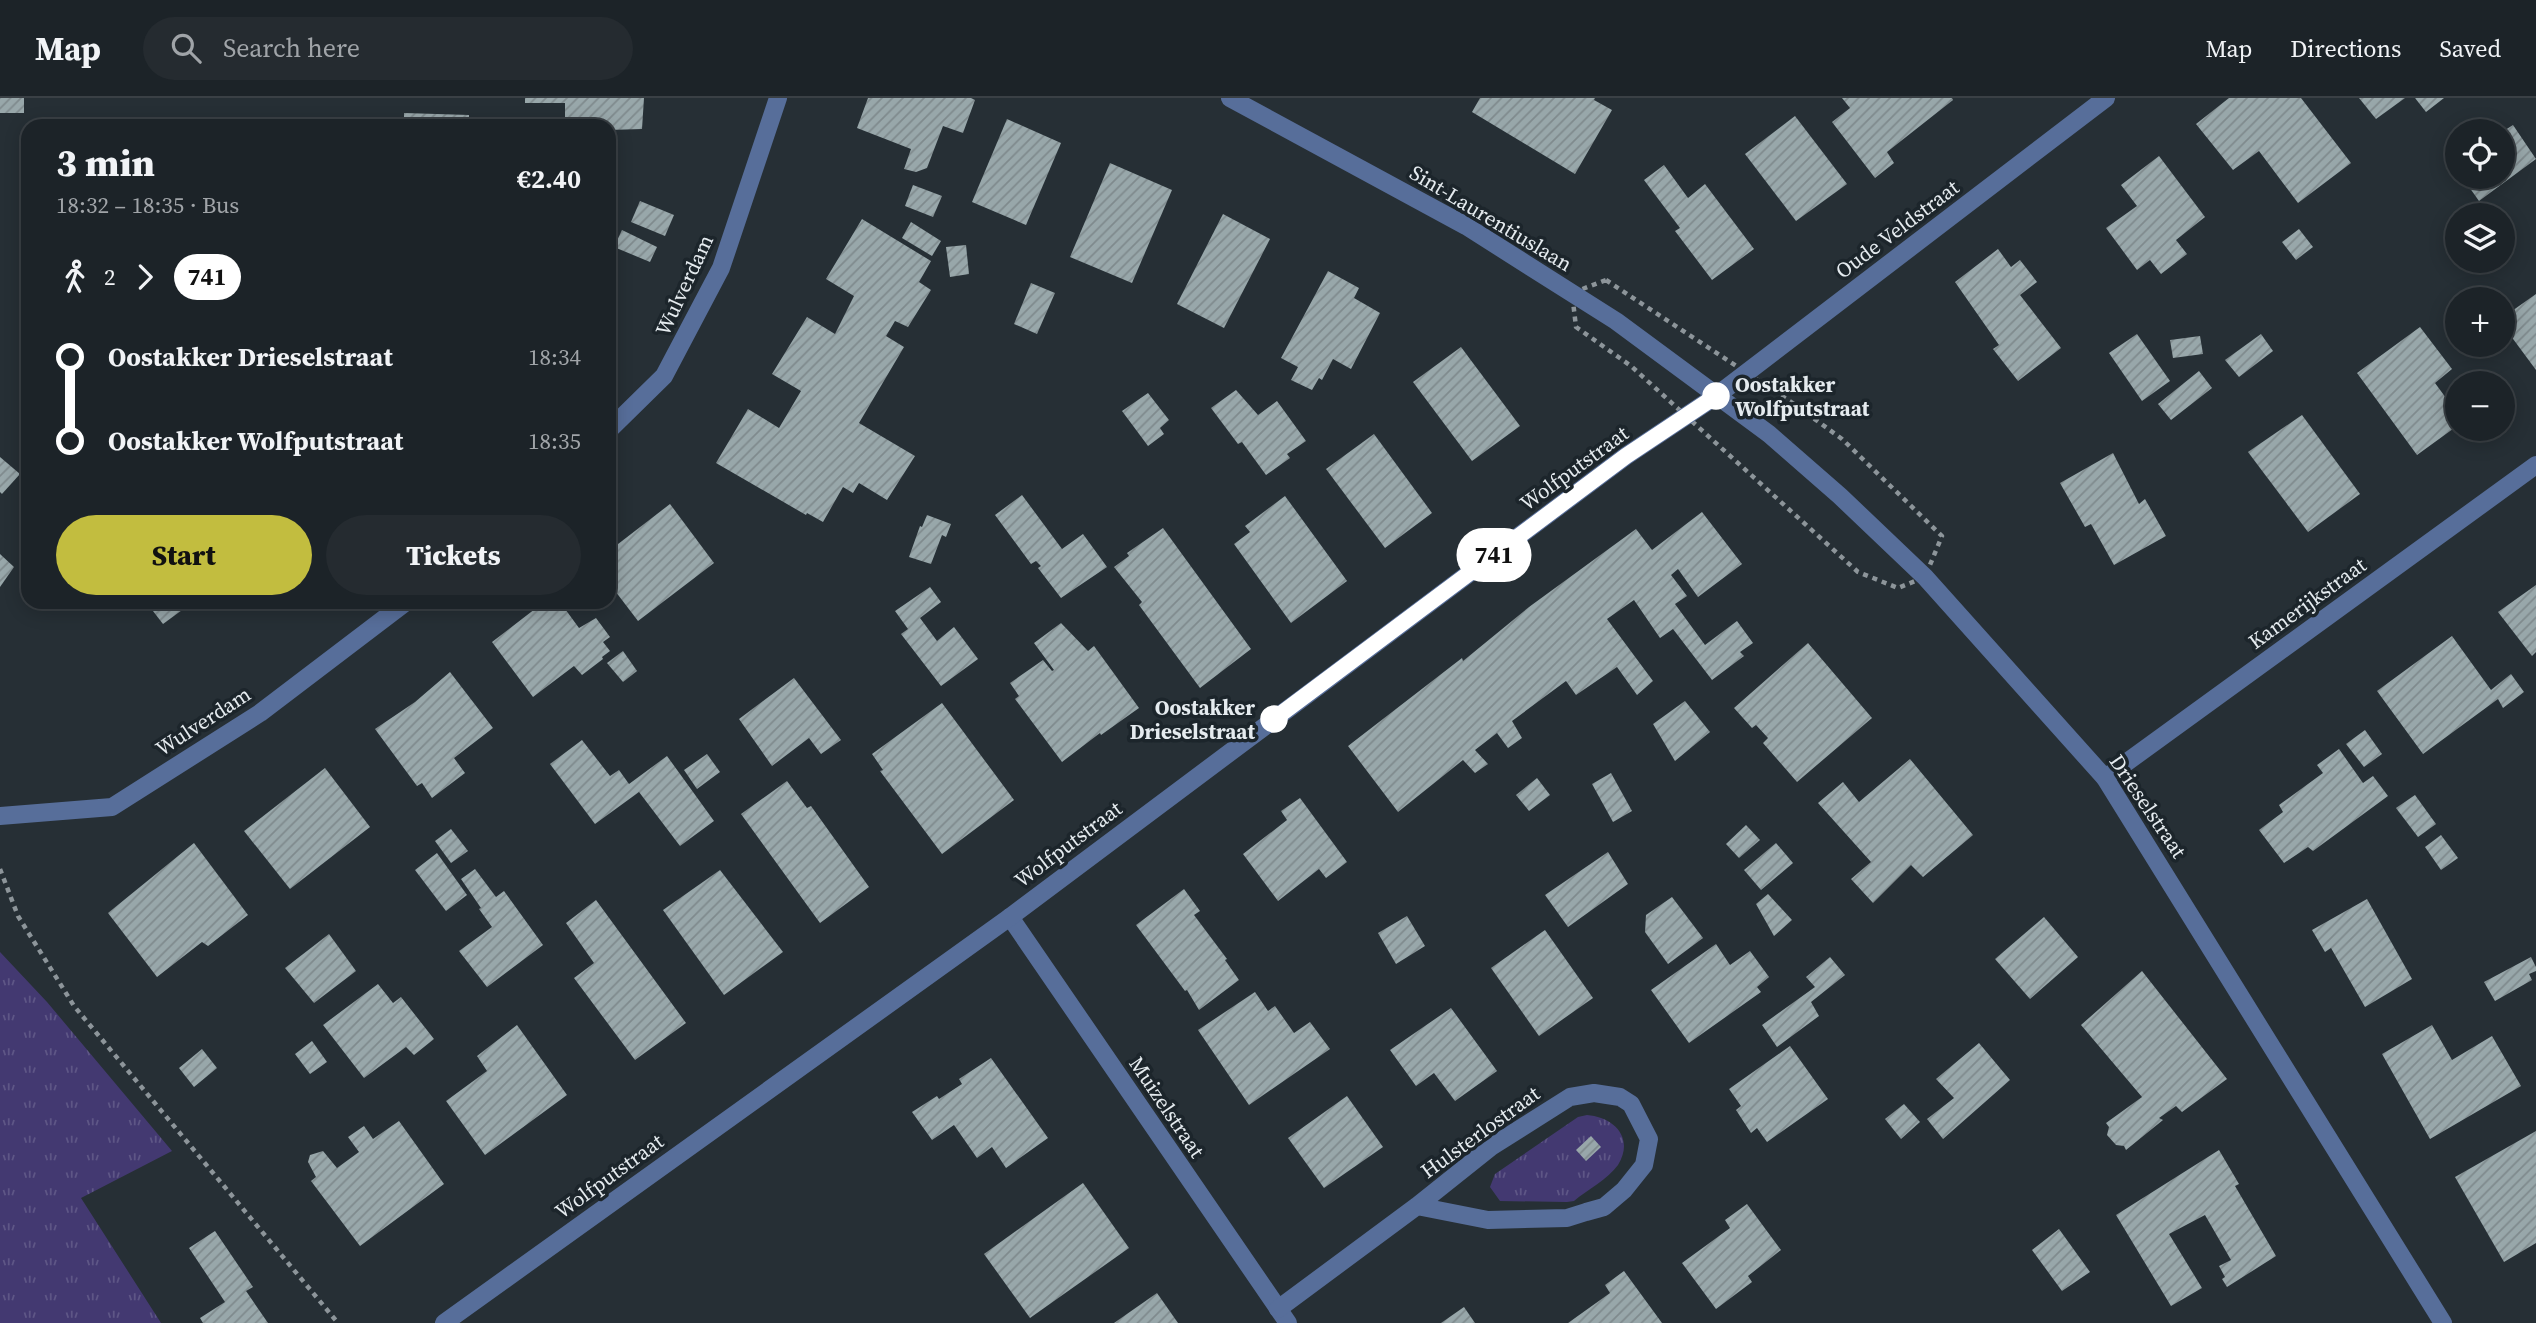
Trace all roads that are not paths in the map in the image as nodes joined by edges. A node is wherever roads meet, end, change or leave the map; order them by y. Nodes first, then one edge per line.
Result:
1 (778, 98) edge
2 (1230, 98) edge
3 (2106, 98) edge
4 (1716, 396) junction
5 (616, 423) edge
6 (2536, 465) edge
7 (397, 609) edge
8 (2105, 778) junction
9 (0, 816) edge
10 (1010, 916) junction
11 (1417, 1206) junction
12 (1283, 1316) edge
13 (444, 1323) edge
14 (2443, 1323) edge

1 - 5 street, Wulverdam
2 - 4 street, Sint-Laurentiuslaan
3 - 4 street, Oude Veldstraat
4 - 8 street, Drieselstraat
4 - 10 street, Wolfputstraat
6 - 8 street, Kamerijkstraat
7 - 9 street, Wulverdam
8 - 14 street, Drieselstraat
10 - 12 street, Muizelstraat
10 - 13 street, Wolfputstraat
11 - 11 street, Hulsterlostraat
11 - 12 street, Hulsterlostraat

